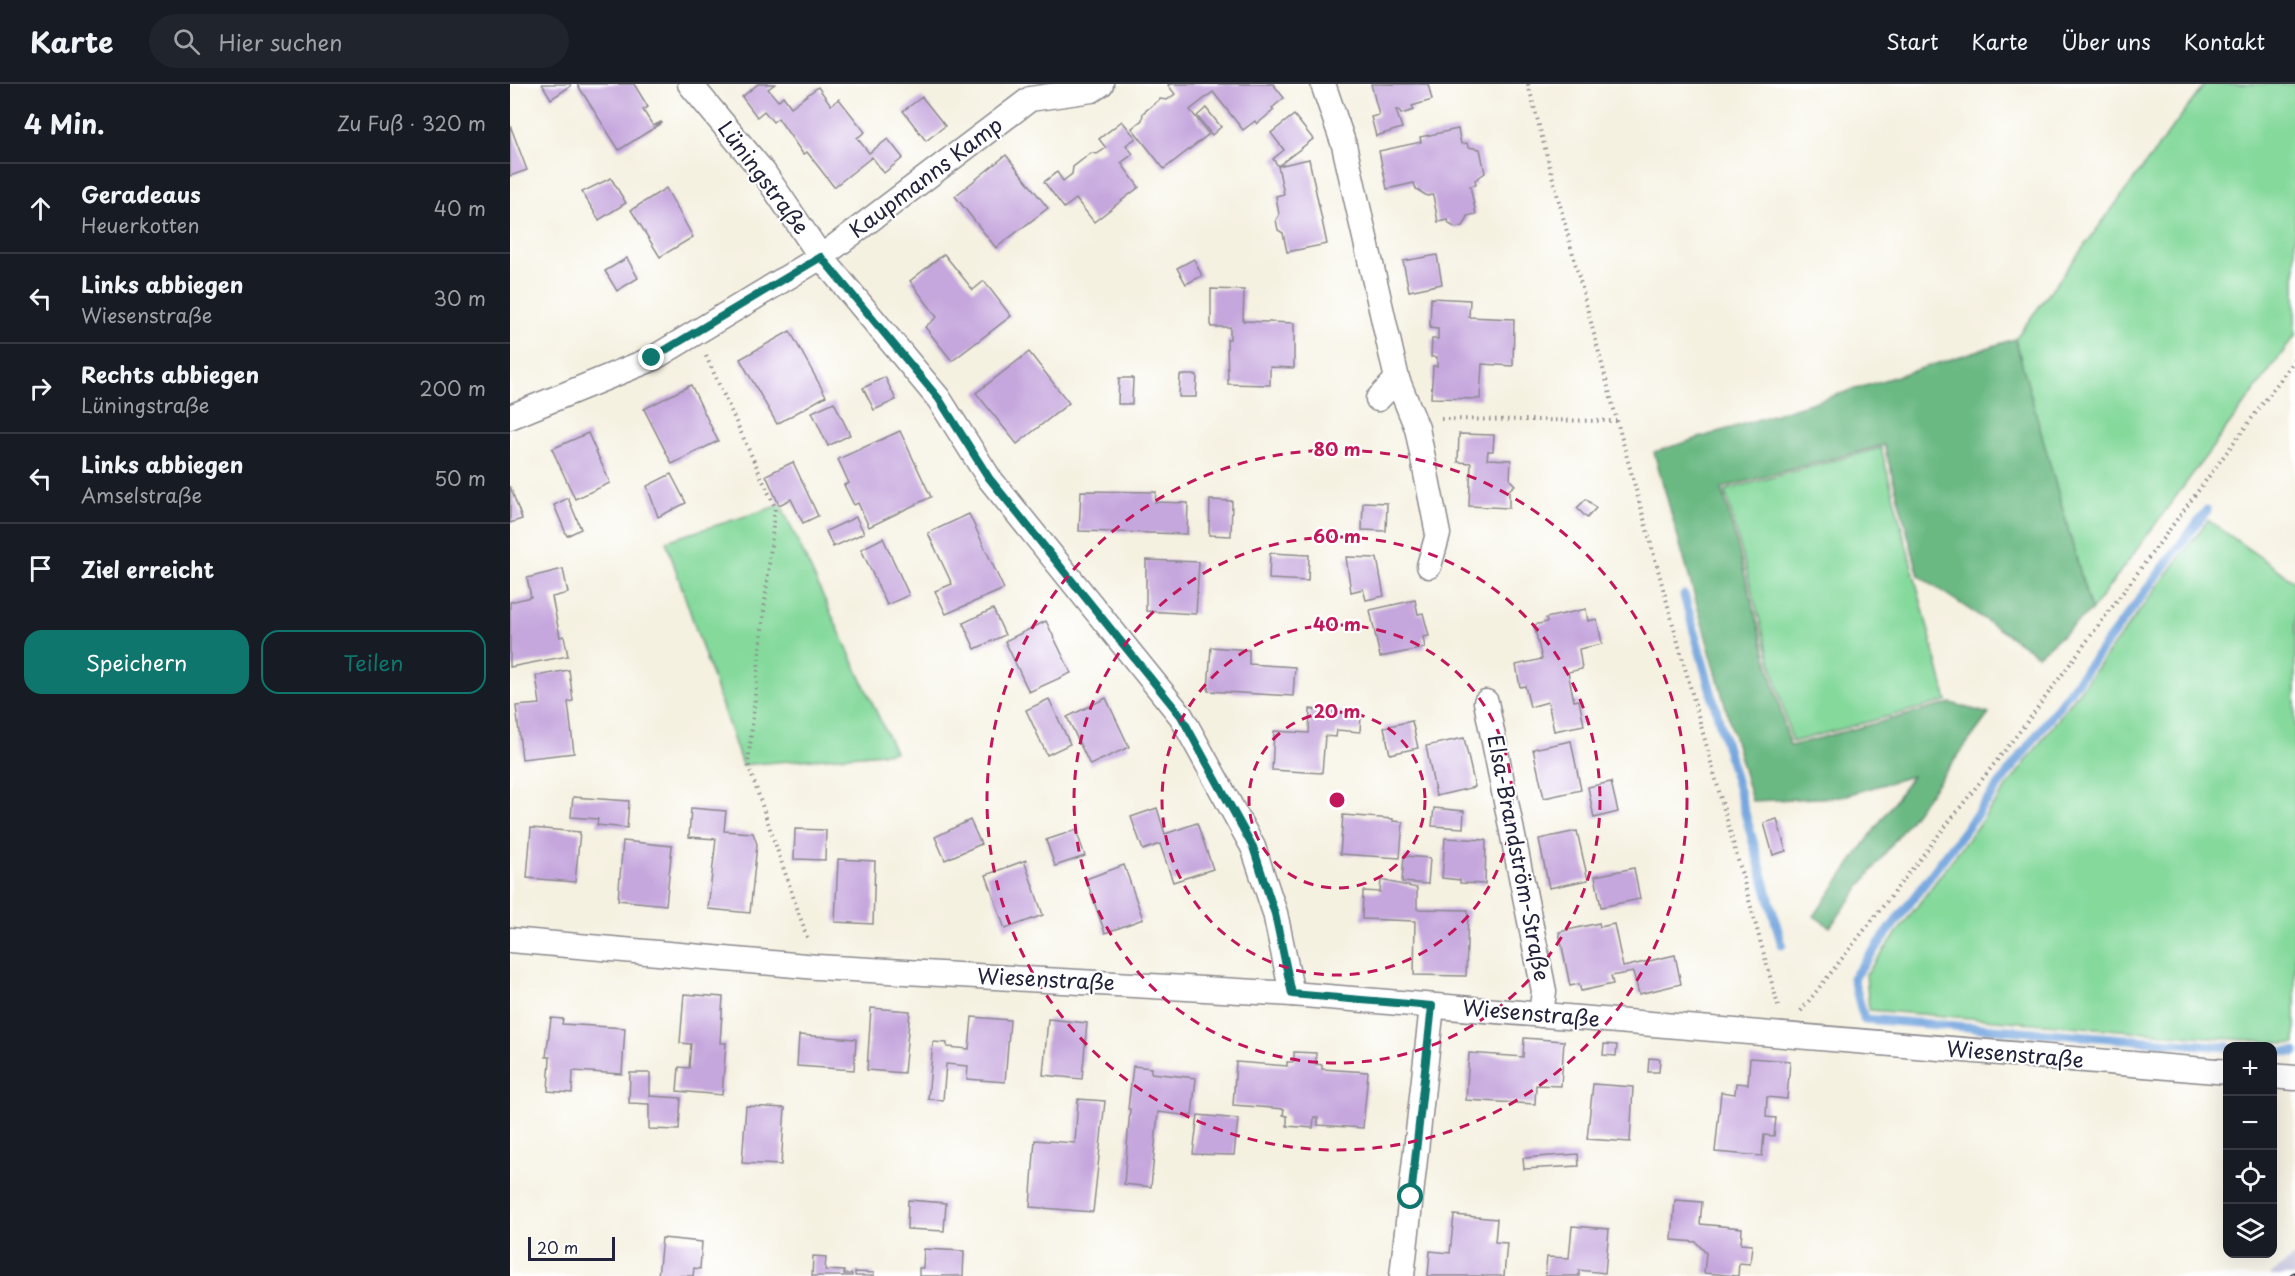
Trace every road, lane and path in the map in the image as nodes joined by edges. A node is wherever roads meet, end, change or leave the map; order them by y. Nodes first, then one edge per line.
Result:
1 (690, 84) edge
2 (1101, 84) edge
3 (1323, 84) edge
4 (1528, 84) edge
5 (821, 257) junction
6 (694, 331) junction
7 (2295, 360) edge
8 (1397, 380) junction
9 (1378, 399) dead end
10 (510, 417) edge
11 (1414, 418) junction
12 (1617, 421) junction
13 (1429, 566) dead end
14 (1486, 702) dead end
15 (510, 940) edge
16 (817, 967) junction
17 (1292, 994) junction
18 (1432, 1006) junction
19 (1541, 1015) junction
20 (1784, 1036) junction
21 (2223, 1072) edge
22 (2277, 1076) edge
23 (2295, 1078) edge
24 (1402, 1276) edge

1 - 5 street, Lüningstraße
2 - 5 street, Kaupmanns Kamp
3 - 8 street
4 - 12 path
5 - 6 street, Kaupmanns Kamp
5 - 17 street, Lüningstraße
6 - 10 street, Kaupmanns Kamp
6 - 16 path
7 - 20 path
8 - 9 street
8 - 11 street
11 - 12 path
11 - 13 street
12 - 20 path
14 - 19 street, Elsa-Brandström-Straße
15 - 16 street, Wiesenstraße
16 - 17 street, Wiesenstraße
17 - 18 street, Wiesenstraße
18 - 19 street, Wiesenstraße
18 - 24 street
19 - 20 street, Wiesenstraße
20 - 21 street, Wiesenstraße
22 - 23 street

